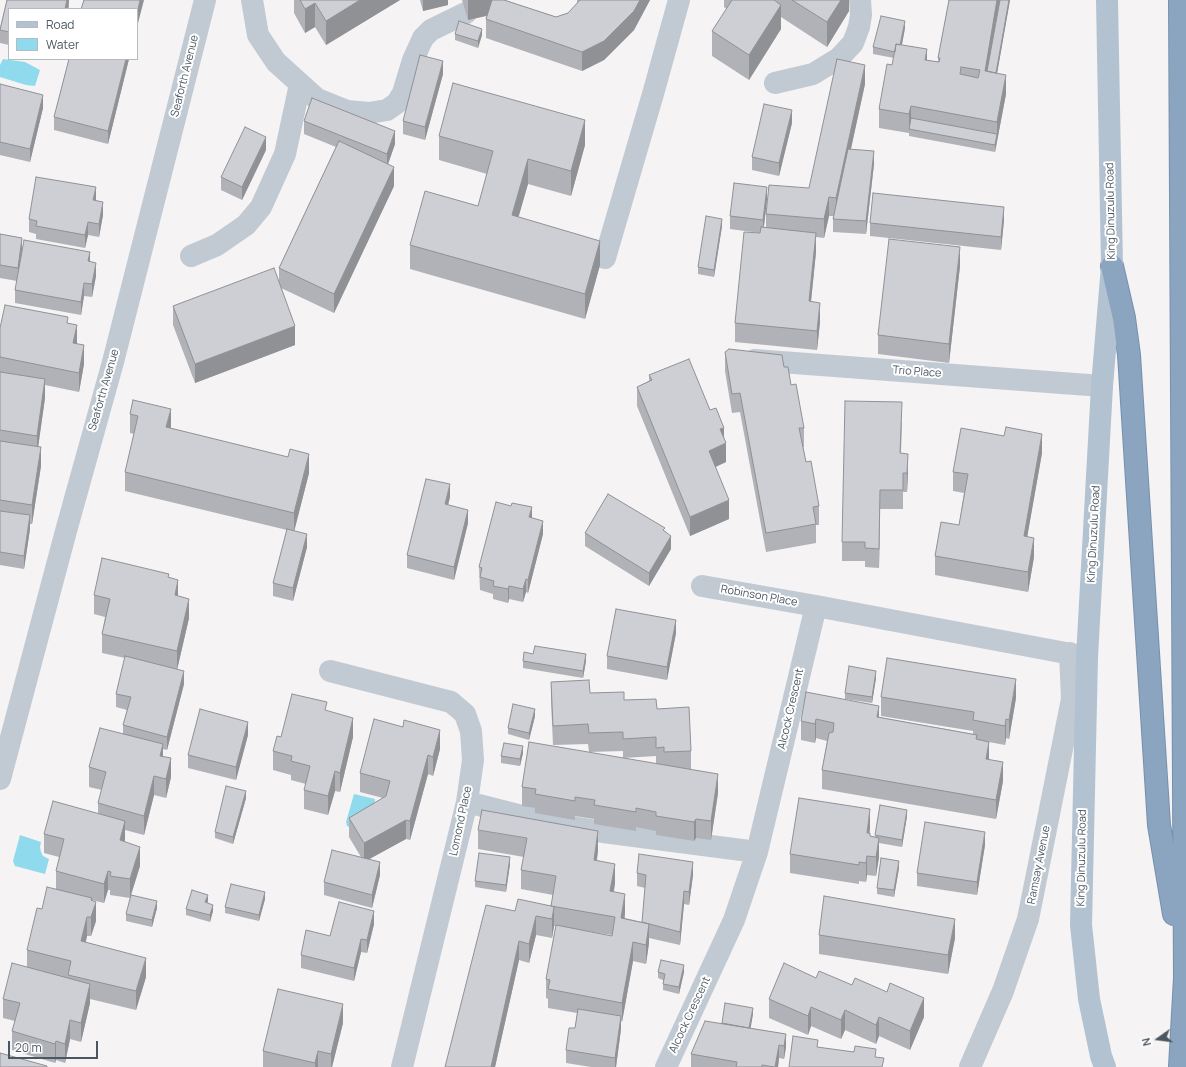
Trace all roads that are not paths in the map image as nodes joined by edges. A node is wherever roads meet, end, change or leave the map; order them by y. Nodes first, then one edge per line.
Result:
1 (205, 0) edge
2 (252, 0) edge
3 (679, 0) edge
4 (860, 0) edge
5 (1107, 0) edge
6 (1180, 0) edge
7 (466, 13) dead end
8 (775, 83) dead end
9 (300, 84) junction
10 (191, 256) dead end
11 (605, 258) dead end
12 (1112, 266) junction
13 (732, 358) edge
14 (1102, 386) junction
15 (702, 586) dead end
16 (816, 606) junction
17 (1079, 655) junction
18 (330, 672) dead end
19 (0, 779) edge
20 (467, 802) junction
21 (757, 852) junction
22 (1185, 978) junction
23 (402, 1067) edge
24 (666, 1067) edge
25 (970, 1067) edge
26 (1105, 1067) edge
27 (1180, 1067) edge

1 - 19 street, Seaforth Avenue
2 - 9 street
3 - 11 street
4 - 8 street
5 - 12 main road, King Dinuzulu Road
6 - 22 highway
7 - 9 street
9 - 10 street
12 - 14 main road, King Dinuzulu Road
12 - 22 highway
13 - 14 street, Trio Place
14 - 17 main road, King Dinuzulu Road
15 - 16 street, Robinson Place
16 - 17 street
16 - 21 street, Alcock Crescent
17 - 25 street, Ramsay Avenue
17 - 26 main road, King Dinuzulu Road
18 - 20 street, Lomond Place
20 - 21 street
20 - 23 street, Lomond Place
21 - 24 street, Alcock Crescent
22 - 27 highway

